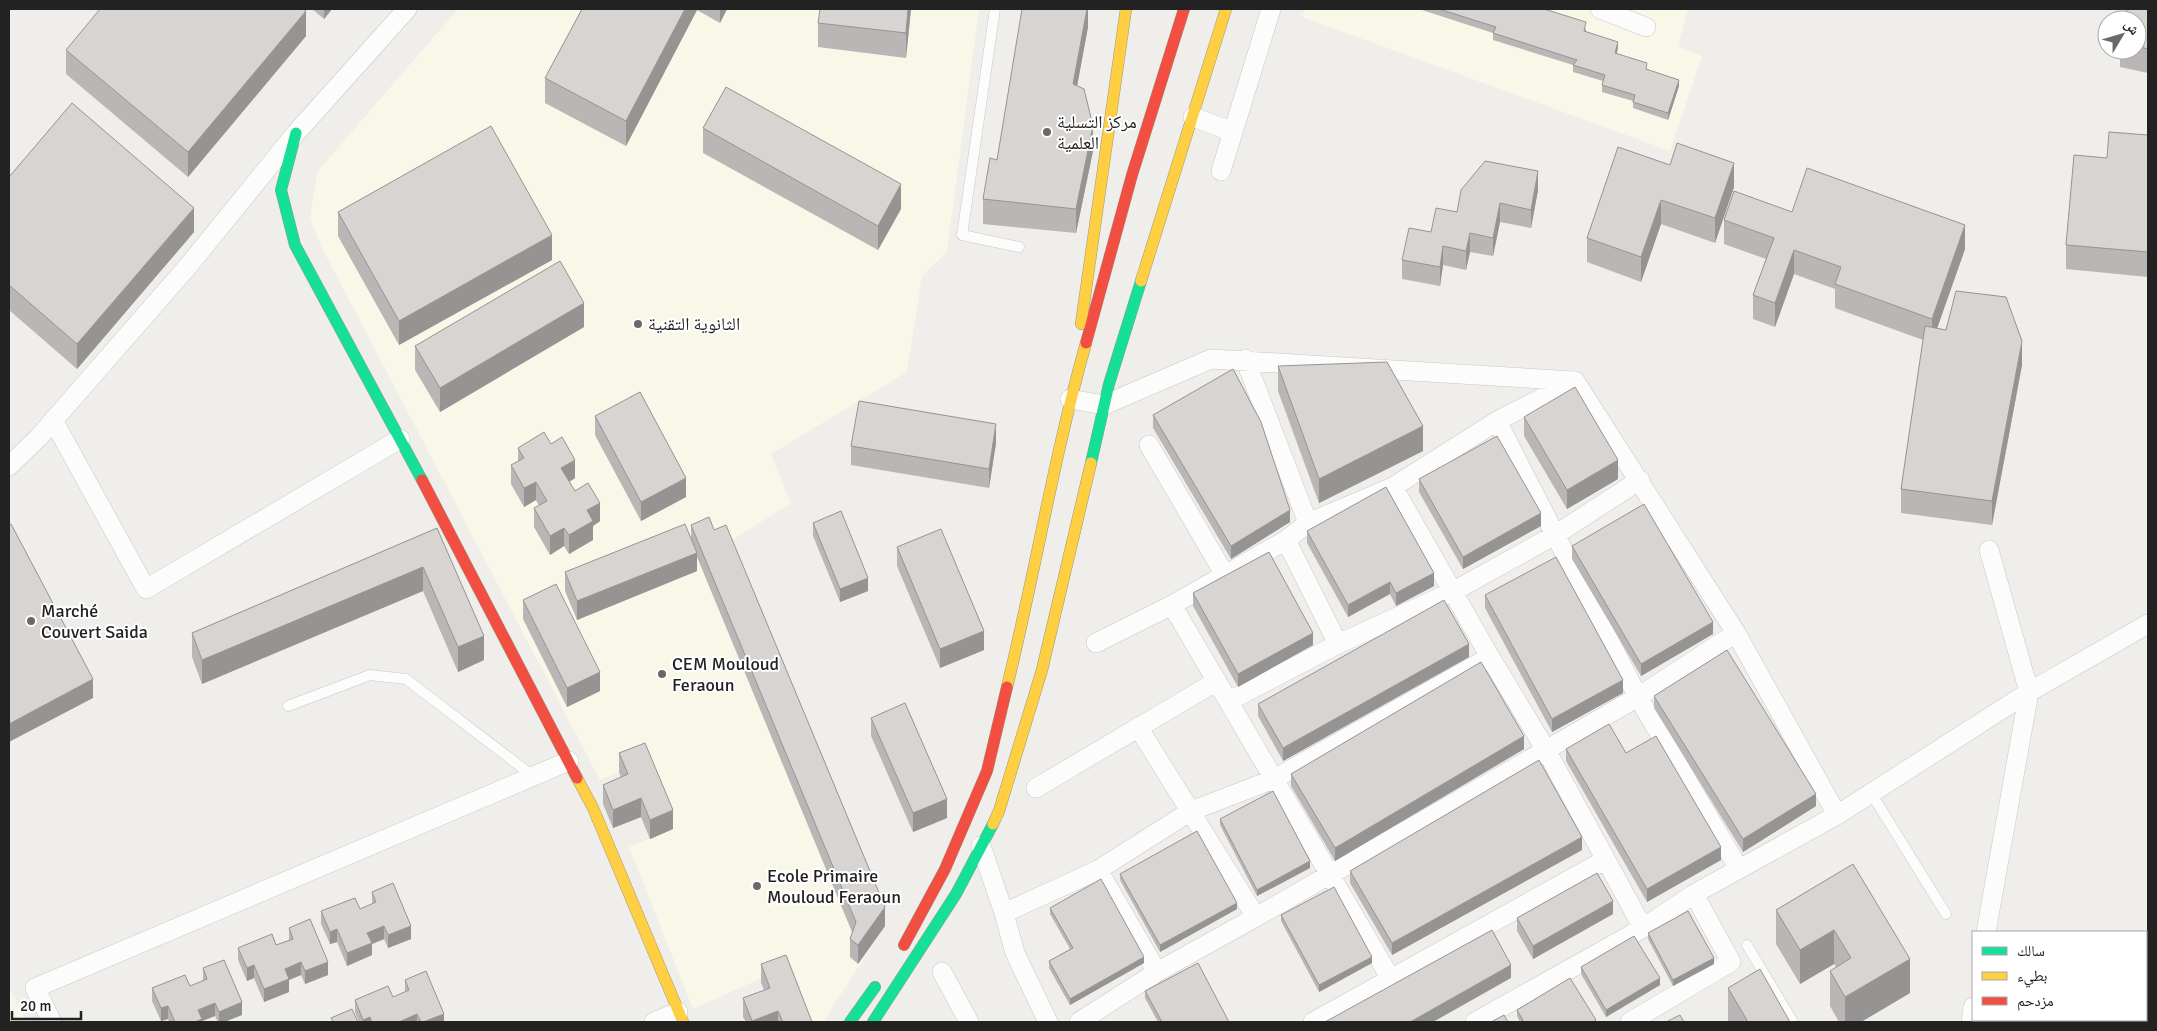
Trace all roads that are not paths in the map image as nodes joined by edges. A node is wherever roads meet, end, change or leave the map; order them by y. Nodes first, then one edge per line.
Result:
1 (407, 9) edge
2 (995, 9) edge
3 (1126, 9) edge
4 (1184, 9) edge
5 (1226, 9) edge
6 (1271, 9) edge
7 (1600, 9) edge
8 (1646, 27) dead end
9 (1192, 117) junction
10 (1233, 132) junction
11 (296, 133) junction
12 (1221, 171) dead end
13 (1019, 246) dead end
14 (1245, 359) junction
15 (1575, 381) junction
16 (1070, 399) junction
17 (1104, 405) junction
18 (54, 420) junction
19 (1497, 421) junction
20 (400, 439) junction
21 (1149, 446) dead end
22 (9, 466) edge
23 (1640, 480) junction
24 (1392, 487) junction
25 (1308, 523) junction
26 (1556, 535) junction
27 (1286, 540) junction
28 (1989, 550) dead end
29 (1225, 574) junction
30 (1454, 591) junction
31 (1172, 605) junction
32 (2148, 624) edge
33 (1736, 633) junction
34 (1096, 643) dead end
35 (1338, 644) junction
36 (1490, 657) junction
37 (1217, 681) junction
38 (2029, 692) junction
39 (1638, 697) junction
40 (1229, 701) junction
41 (288, 706) dead end
42 (1138, 727) junction
43 (1546, 750) junction
44 (569, 761) junction
45 (533, 776) junction
46 (1274, 779) junction
47 (1036, 788) dead end
48 (1871, 793) junction
49 (1191, 811) junction
50 (1837, 815) junction
51 (981, 846) junction
52 (1605, 860) junction
53 (1739, 869) junction
54 (1098, 870) junction
55 (1329, 875) junction
56 (1694, 894) junction
57 (1004, 912) junction
58 (1946, 914) dead end
59 (1256, 917) junction
60 (1643, 928) junction
61 (1986, 931) edge
62 (1747, 945) dead end
63 (899, 952) dead end
64 (942, 972) dead end
65 (1158, 972) junction
66 (883, 976) dead end
67 (1391, 979) junction
68 (680, 1017) edge
69 (52, 1022) edge
70 (654, 1022) edge
71 (850, 1022) edge
72 (873, 1022) edge
73 (969, 1022) edge
74 (1048, 1022) edge
75 (1079, 1022) edge
76 (1313, 1022) edge
77 (1475, 1022) edge
78 (1630, 1022) edge
79 (1793, 1022) edge

1 - 11 street
2 - 13 lane
3 - 16 main road
4 - 16 main road
5 - 9 main road
6 - 10 street
7 - 8 street
9 - 10 street
9 - 17 main road
10 - 12 street
11 - 18 street
11 - 20 main road
14 - 15 street
14 - 17 street
14 - 25 street
15 - 19 street
15 - 23 street
16 - 17 street
16 - 63 main road
17 - 51 main road
18 - 20 street
18 - 22 street
19 - 24 street
19 - 26 street
20 - 44 main road
21 - 29 street
23 - 26 street
23 - 33 street
24 - 25 street
24 - 30 street
25 - 27 street
26 - 30 street
26 - 39 street
27 - 29 street
27 - 35 street
28 - 38 street
29 - 31 street
30 - 35 street
30 - 36 street
31 - 34 street
31 - 37 street
32 - 38 street
33 - 39 street
33 - 50 street
35 - 40 street
36 - 43 street
36 - 46 street
37 - 40 street
37 - 42 street
38 - 48 street
38 - 61 street
39 - 43 street
39 - 53 street
40 - 46 street
41 - 45 lane
42 - 47 street
42 - 49 street
43 - 52 street
43 - 55 street
44 - 45 street
44 - 68 main road
45 - 69 street
46 - 49 street
46 - 55 street
48 - 50 street
48 - 58 lane
49 - 54 street
49 - 59 street
50 - 53 street
51 - 57 street
51 - 72 main road
52 - 60 street
52 - 67 street
53 - 56 street
54 - 57 street
54 - 65 street
55 - 59 street
55 - 67 street
56 - 60 street
56 - 78 street
57 - 74 street
59 - 65 street
60 - 77 street
62 - 79 lane
64 - 73 street
65 - 75 street
66 - 71 main road
67 - 76 street
68 - 70 street

